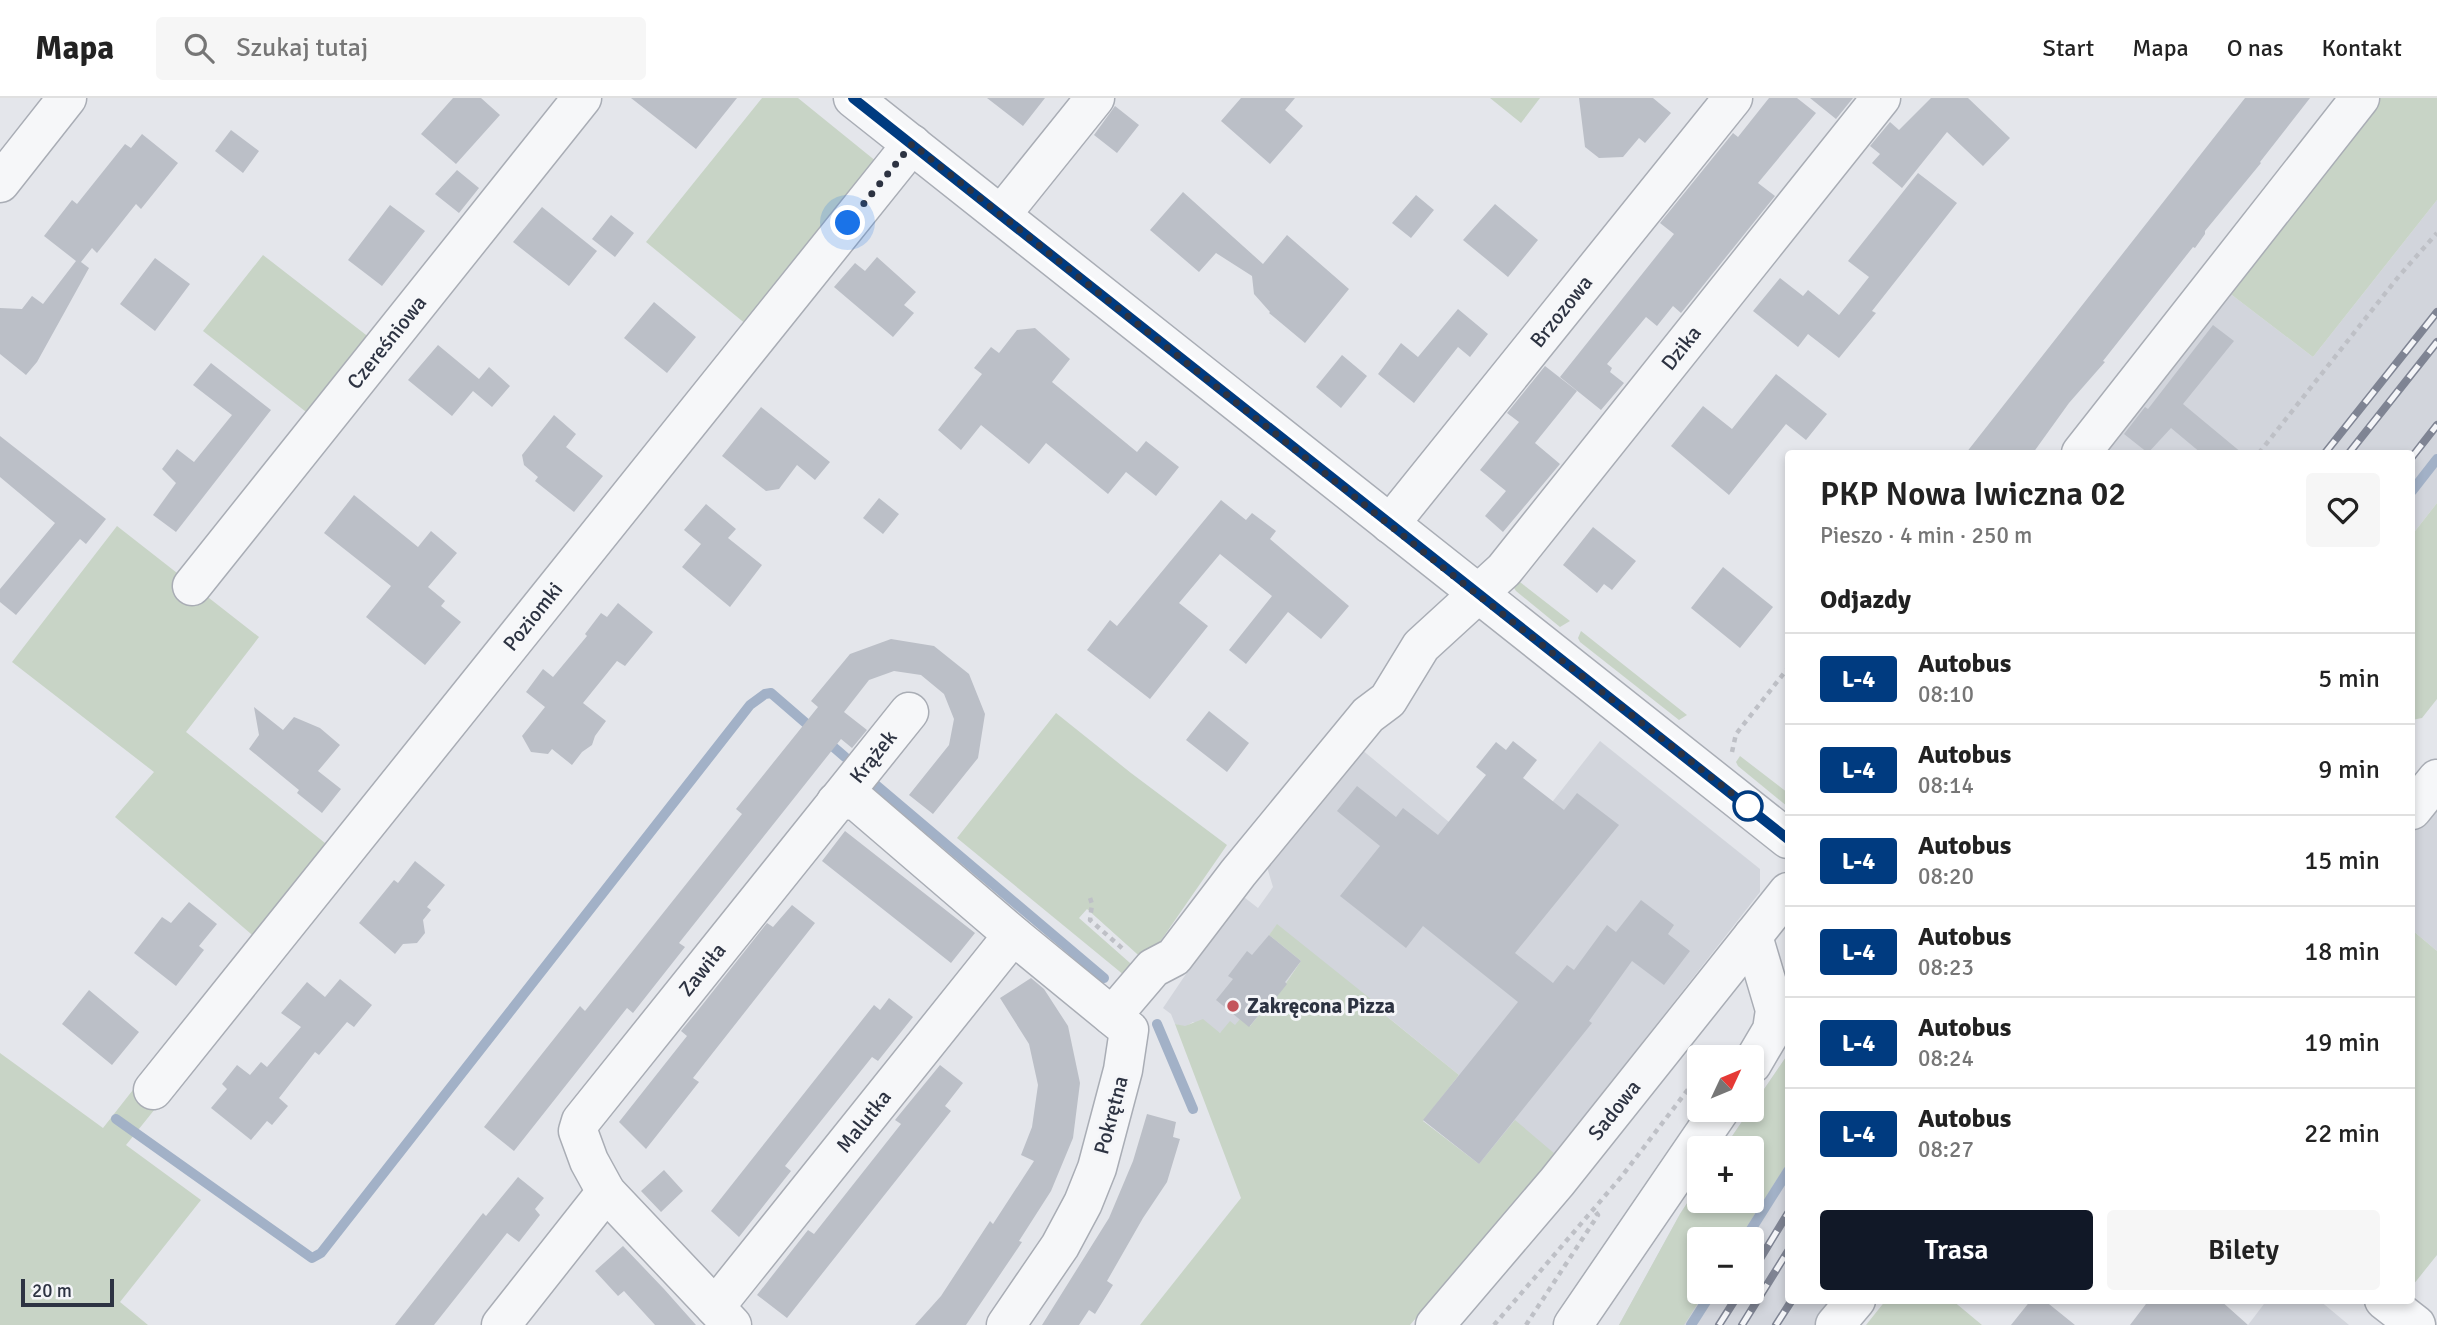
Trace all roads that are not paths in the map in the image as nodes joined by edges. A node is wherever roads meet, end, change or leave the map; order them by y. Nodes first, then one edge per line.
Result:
1 (67, 98) edge
2 (582, 98) edge
3 (853, 98) edge
4 (1095, 98) edge
5 (1733, 98) edge
6 (1881, 98) edge
7 (2360, 98) edge
8 (912, 144) junction
9 (0, 183) edge
10 (1001, 215) junction
11 (2083, 450) edge
12 (1390, 524) junction
13 (192, 586) dead end
14 (1477, 594) junction
15 (909, 712) dead end
16 (2437, 779) edge
17 (836, 802) junction
18 (2415, 806) edge
19 (1785, 837) edge
20 (1785, 896) edge
21 (1013, 935) junction
22 (1752, 936) junction
23 (1121, 1023) junction
24 (1763, 1045) edge
25 (153, 1090) dead end
26 (1712, 1122) edge
27 (606, 1192) junction
28 (1853, 1304) edge
29 (723, 1316) edge
30 (501, 1325) edge
31 (1006, 1325) edge
32 (1435, 1325) edge
33 (1573, 1325) edge
34 (1835, 1325) edge

1 - 9 street
2 - 13 street, Czereśniowa
3 - 8 street
4 - 10 street
5 - 12 street, Brzozowa
6 - 14 street, Dzika
7 - 11 street
8 - 10 street
8 - 25 street, Poziomki
10 - 12 street
12 - 14 street
14 - 19 street
14 - 23 street, Dzika
15 - 17 street, Krążek
16 - 18 street
17 - 21 street
17 - 27 street, Zawiła
20 - 22 street, Sadowa
21 - 23 street
21 - 29 street, Malutka
22 - 24 street
22 - 32 street, Sadowa
23 - 31 street, Pokrętna
26 - 33 street
27 - 29 street, Zawiła
27 - 30 street
28 - 34 street

